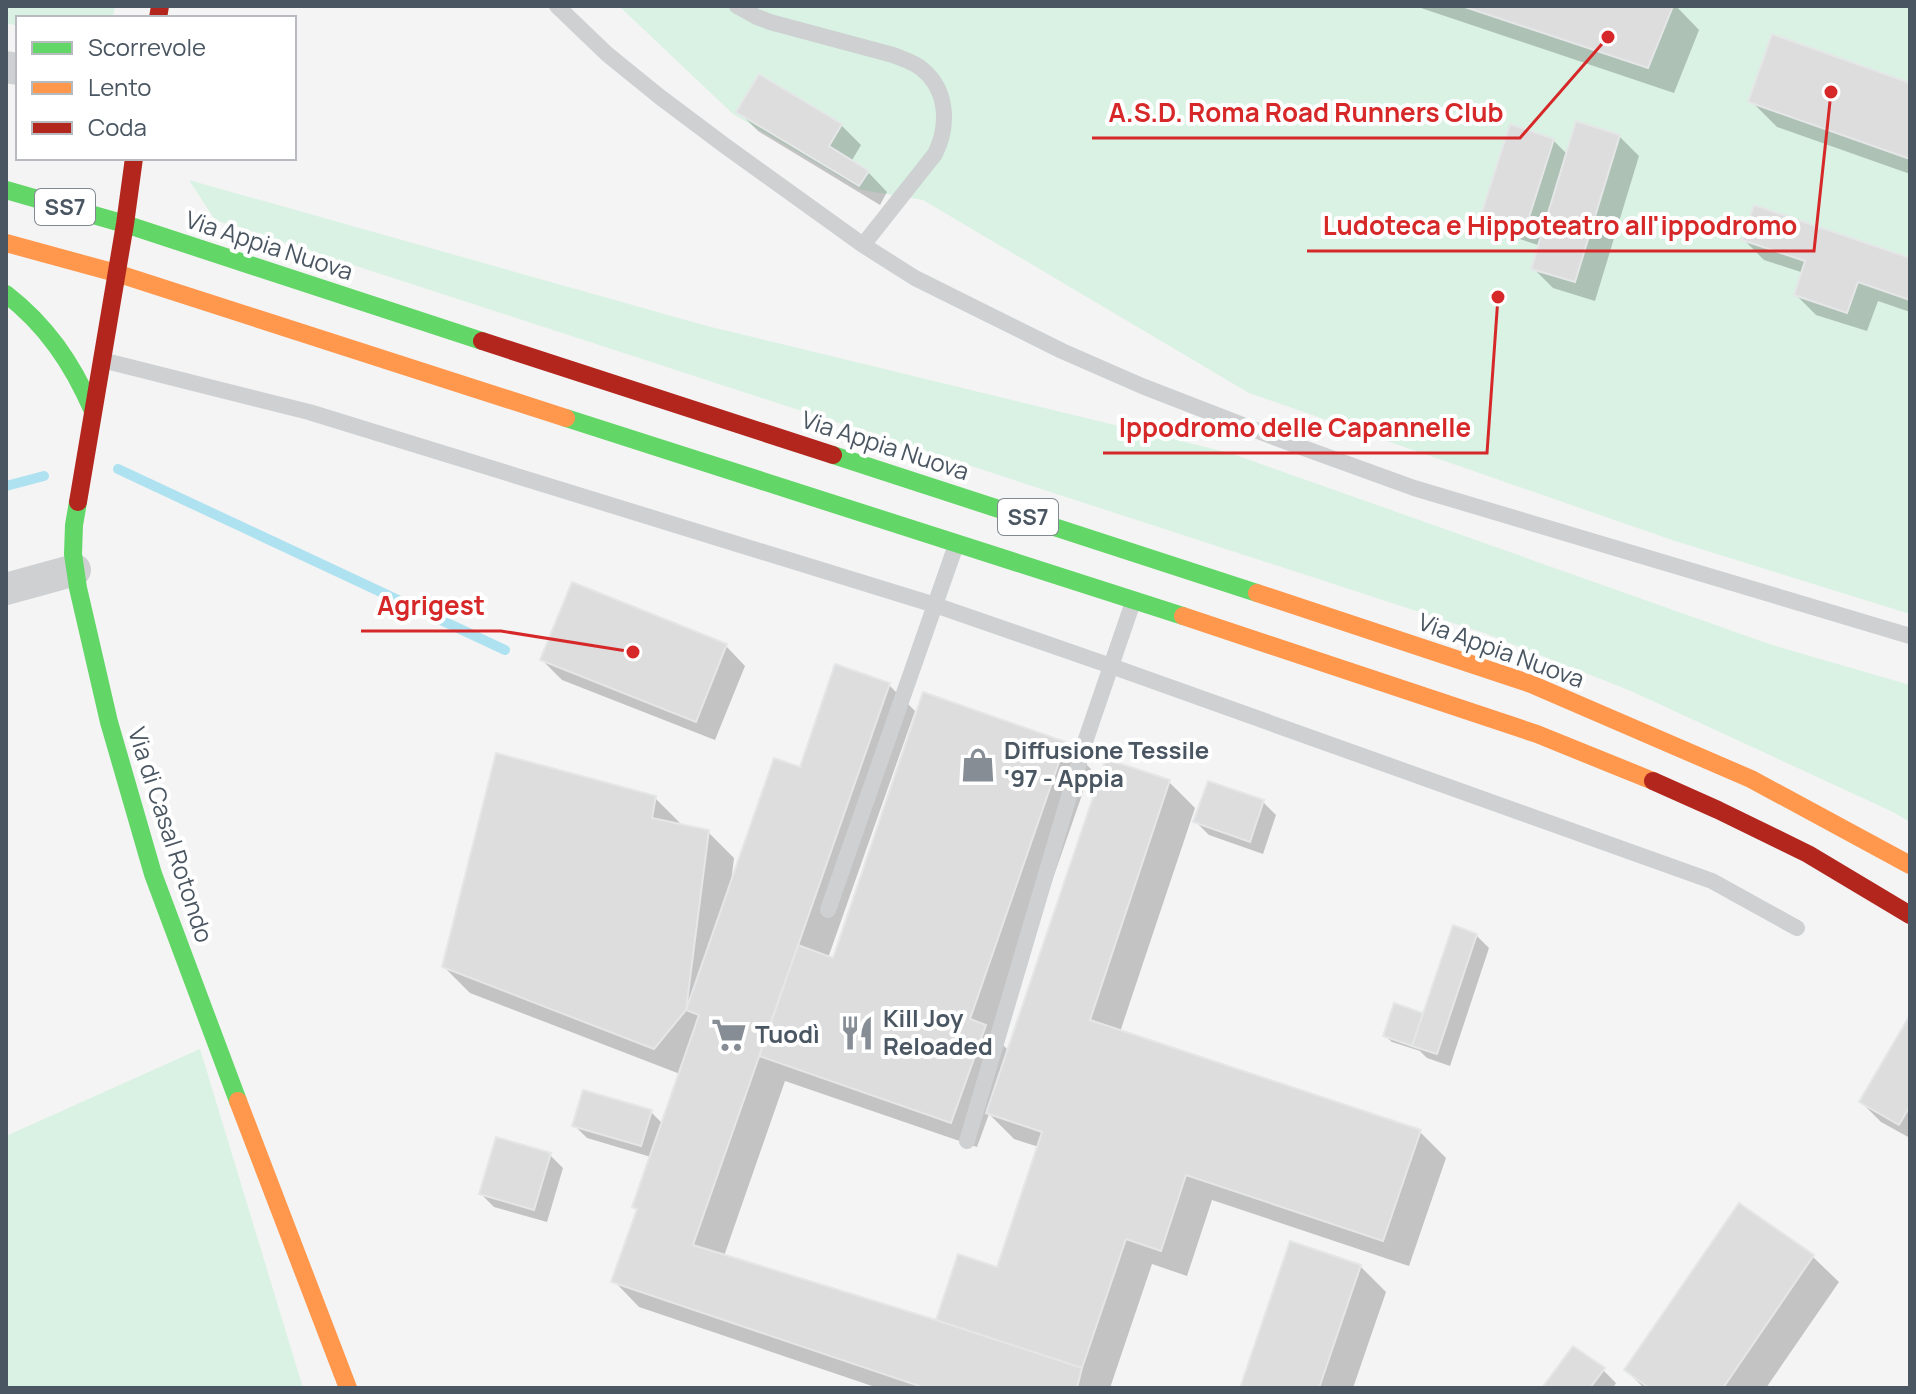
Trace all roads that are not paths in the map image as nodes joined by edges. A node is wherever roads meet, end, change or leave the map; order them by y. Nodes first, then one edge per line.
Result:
1 (557, 6) edge
2 (737, 6) edge
3 (134, 160) edge
4 (6, 190) edge
5 (125, 224) junction
6 (6, 243) edge
7 (863, 245) junction
8 (116, 273) junction
9 (6, 294) edge
10 (101, 359) junction
11 (92, 409) junction
12 (956, 543) junction
13 (75, 570) junction
14 (6, 589) edge
15 (1134, 600) junction
16 (935, 605) junction
17 (1910, 636) edge
18 (1111, 666) junction
19 (1910, 865) edge
20 (828, 910) dead end
21 (1910, 915) edge
22 (1797, 928) dead end
23 (967, 1141) dead end
24 (348, 1388) edge

1 - 7 lane
2 - 7 lane
3 - 5 main road, Via di Casal Rotondo
4 - 5 main road, Via Appia Nuova / SS7
5 - 8 main road, Via di Casal Rotondo
5 - 19 main road, Via Appia Nuova / SS7
6 - 8 main road, SS7
7 - 17 lane
8 - 10 main road, Via di Casal Rotondo
8 - 12 main road, SS7
9 - 11 main road
10 - 11 main road, Via di Casal Rotondo
10 - 16 lane
11 - 13 main road, Via di Casal Rotondo
12 - 15 main road, SS7
12 - 16 lane
13 - 14 street
13 - 24 main road, Via di Casal Rotondo
15 - 18 lane
15 - 21 main road, SS7
16 - 18 lane
16 - 20 lane
18 - 22 lane
18 - 23 lane

